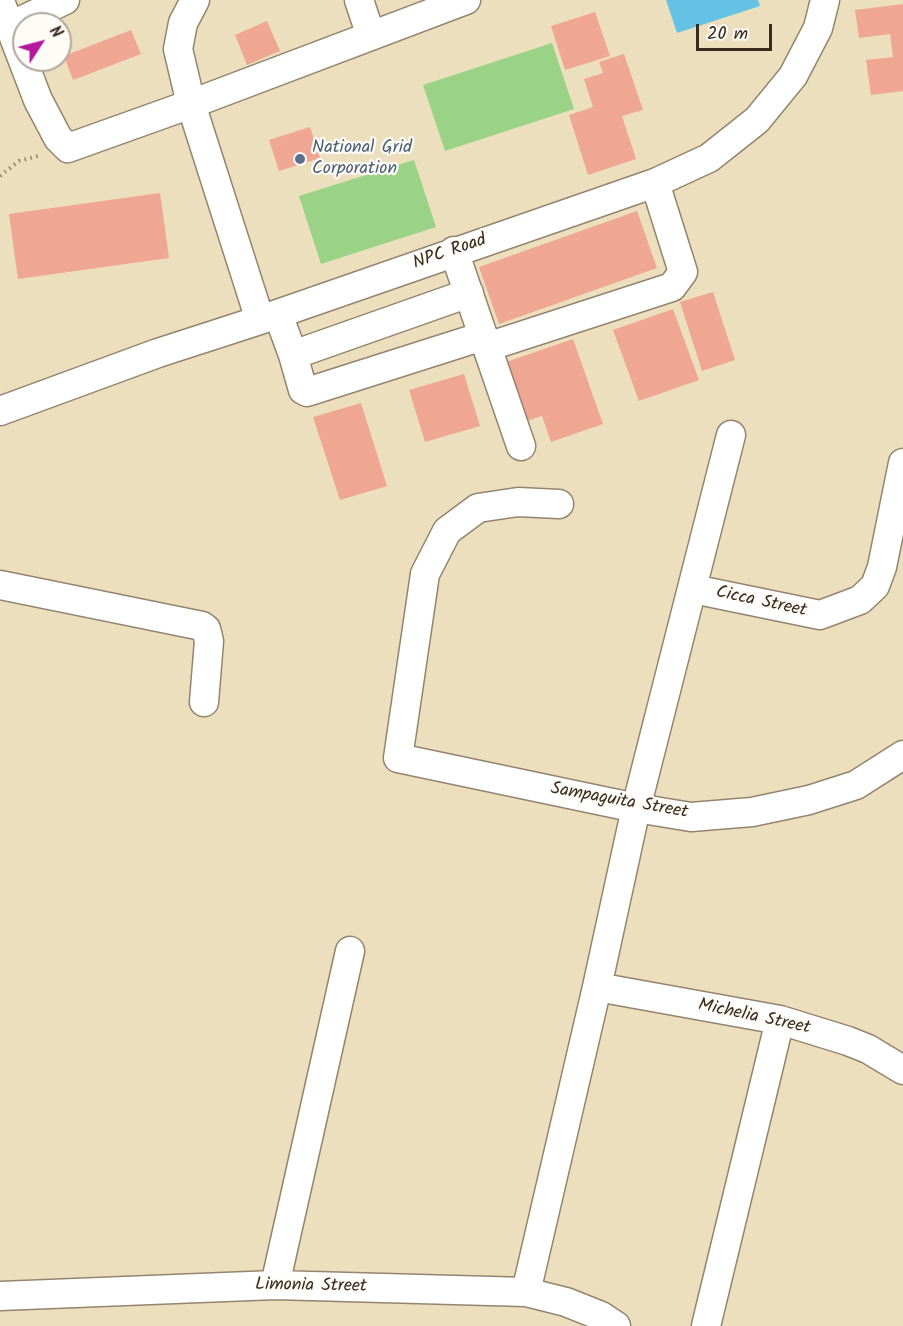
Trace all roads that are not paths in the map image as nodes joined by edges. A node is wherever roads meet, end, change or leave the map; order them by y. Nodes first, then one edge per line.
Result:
1 (65, 0) edge
2 (195, 0) edge
3 (359, 0) edge
4 (466, 0) edge
5 (825, 0) edge
6 (5, 14) edge
7 (371, 36) junction
8 (191, 104) junction
9 (655, 183) junction
10 (454, 251) junction
11 (469, 293) junction
12 (269, 317) junction
13 (485, 342) junction
14 (293, 355) junction
15 (0, 411) edge
16 (731, 435) dead end
17 (521, 446) dead end
18 (903, 463) edge
19 (559, 504) dead end
20 (0, 585) edge
21 (693, 589) junction
22 (204, 702) dead end
23 (903, 755) edge
24 (636, 808) junction
25 (350, 951) dead end
26 (597, 987) junction
27 (780, 1020) junction
28 (903, 1070) edge
29 (275, 1285) junction
30 (526, 1292) junction
31 (0, 1296) edge
32 (616, 1326) edge
33 (706, 1326) edge

1 - 6 street
2 - 8 street
3 - 7 street
4 - 7 street
5 - 9 street, NPC Road
6 - 8 street
7 - 8 street
8 - 12 street
9 - 10 street, NPC Road
9 - 13 street
10 - 11 street
10 - 12 street, NPC Road
11 - 13 street
11 - 14 street
12 - 14 street
12 - 15 street, NPC Road
13 - 14 street
13 - 17 street
16 - 21 street
18 - 21 street, Cicca Street
19 - 24 street, Sampaguita Street
20 - 22 street
21 - 24 street
23 - 24 street, Sampaguita Street
24 - 26 street
25 - 29 street
26 - 27 street, Michelia Street
26 - 30 street
27 - 28 street, Michelia Street
27 - 33 street
29 - 30 street, Limonia Street
29 - 31 street, Limonia Street
30 - 32 street, Limonia Street

